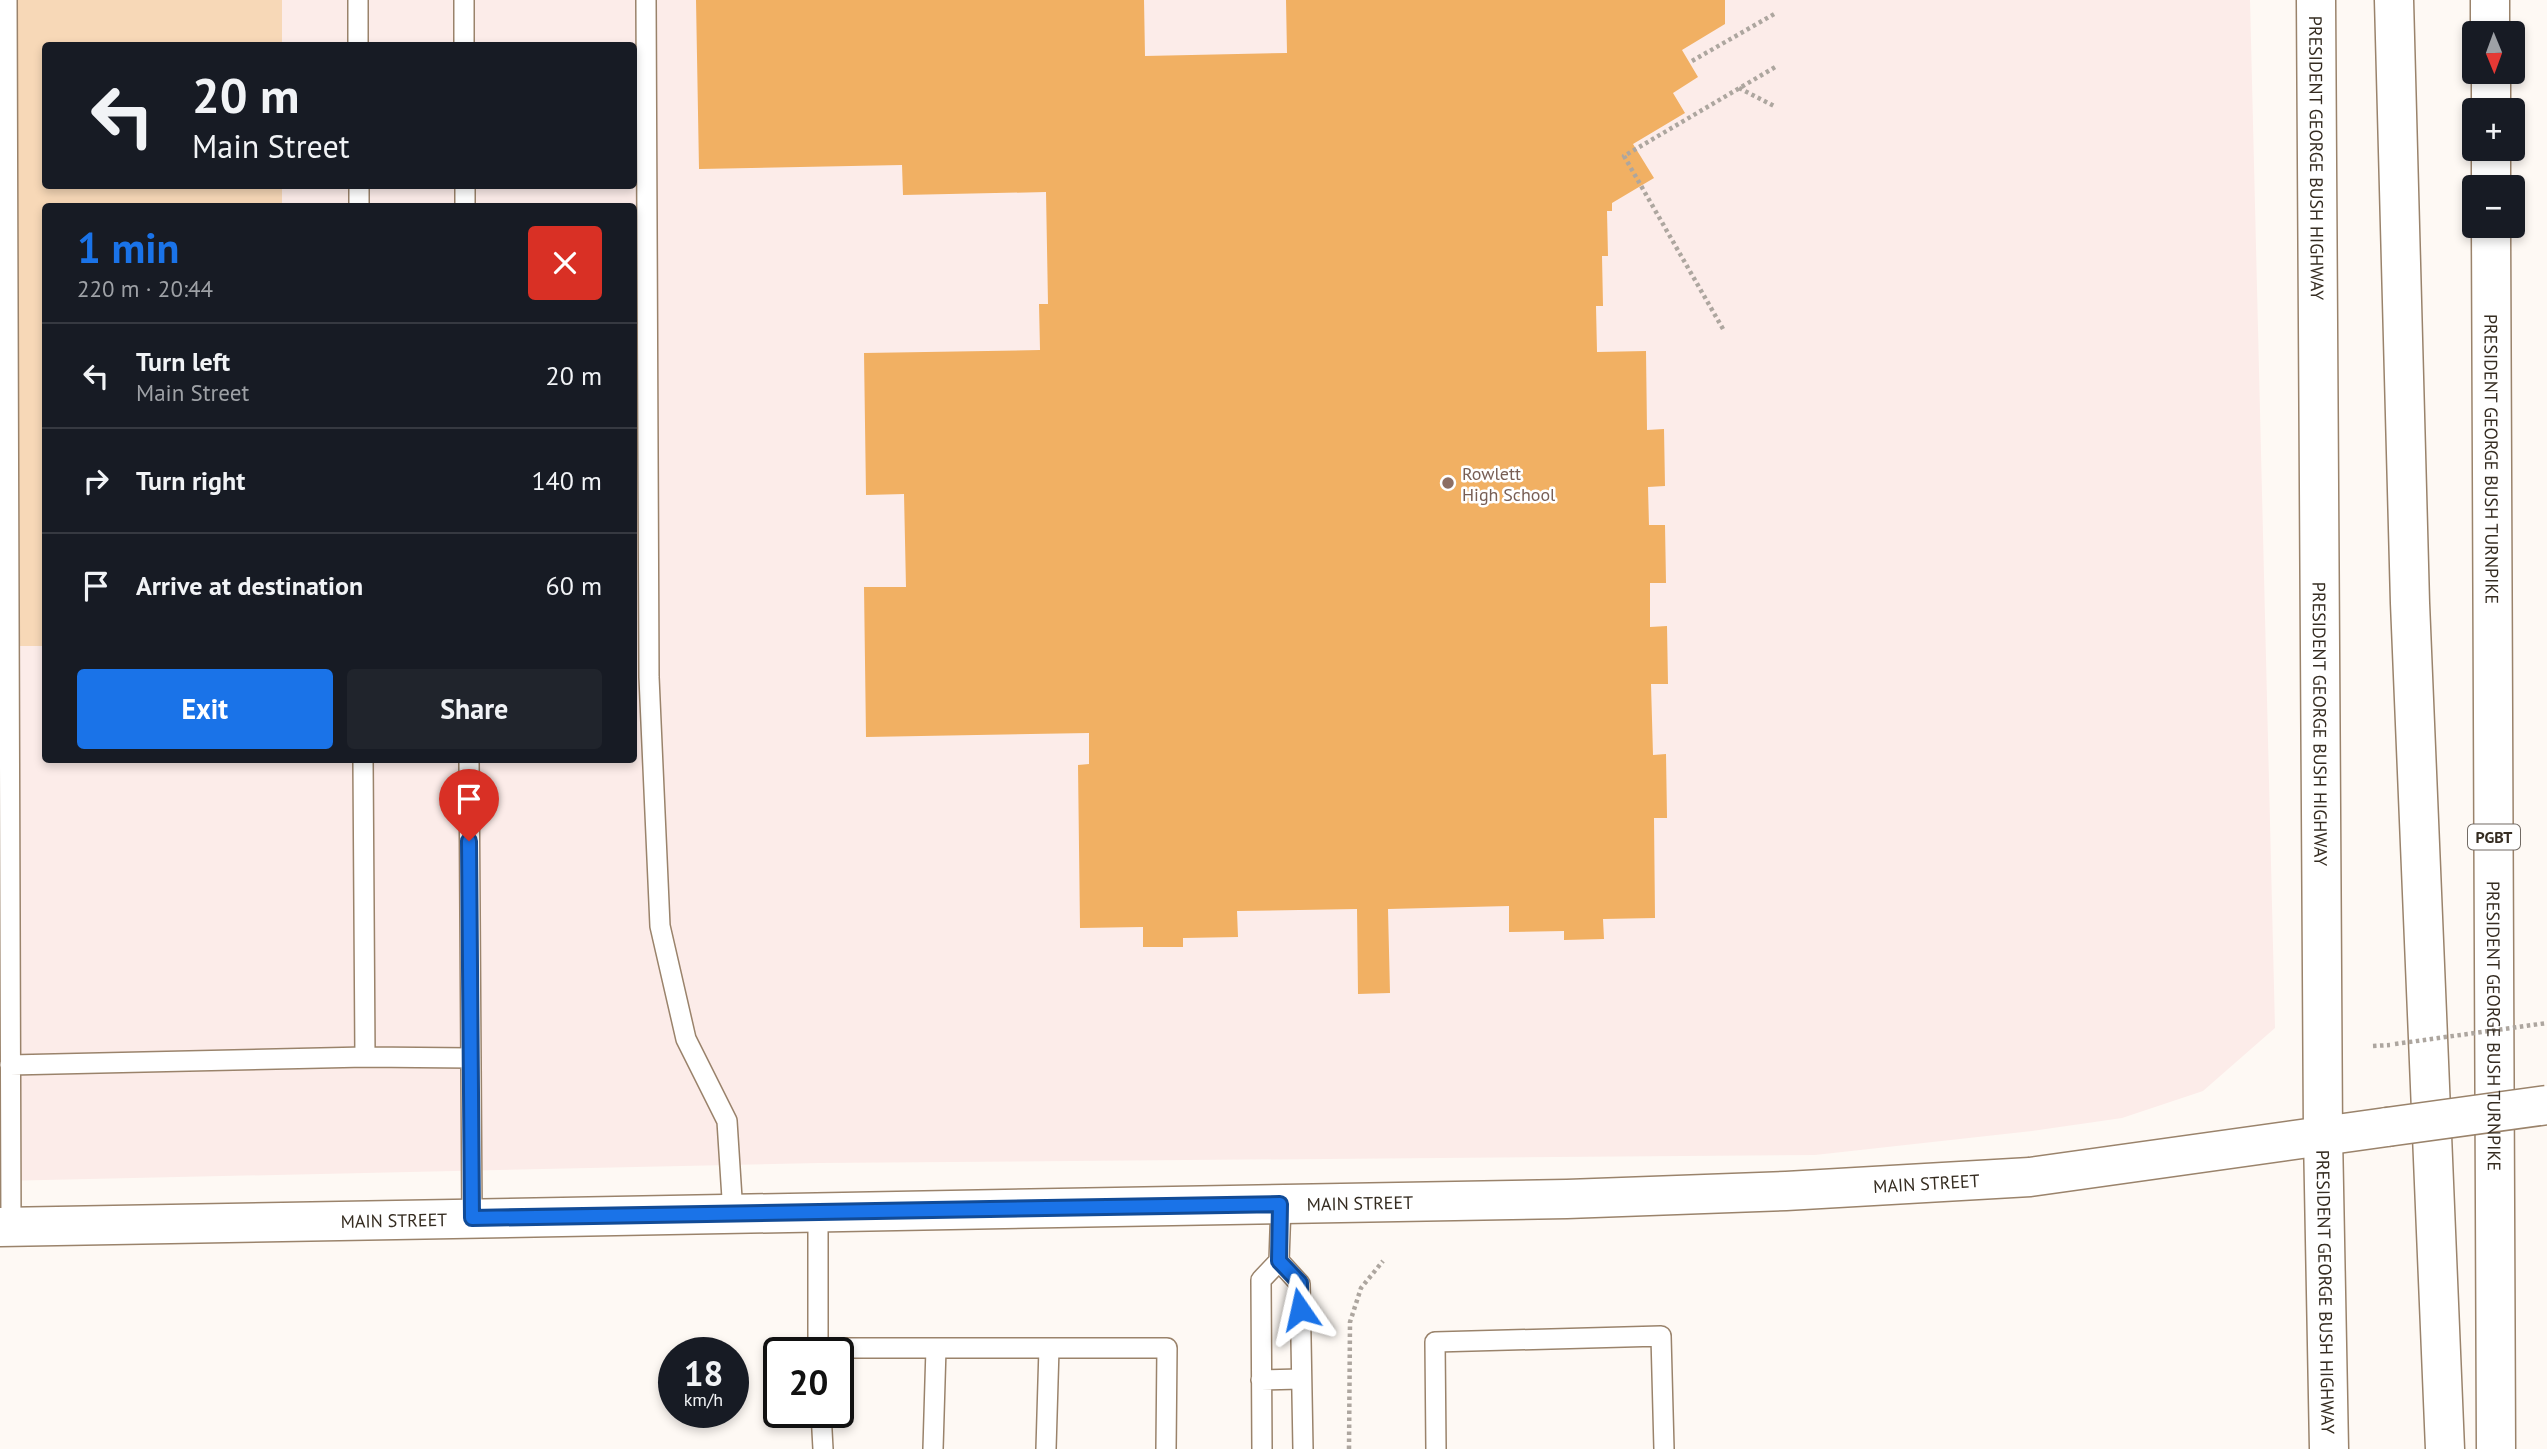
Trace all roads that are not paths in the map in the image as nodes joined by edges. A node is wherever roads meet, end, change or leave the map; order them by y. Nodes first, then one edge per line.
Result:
1 (7, 0) edge
2 (358, 0) edge
3 (464, 0) edge
4 (646, 0) edge
5 (2316, 0) edge
6 (2393, 0) edge
7 (2490, 0) edge
8 (2490, 21) edge
9 (358, 42) edge
10 (464, 42) edge
11 (2491, 238) edge
12 (363, 763) edge
13 (469, 763) edge
14 (365, 1057) junction
15 (471, 1058) junction
16 (10, 1065) junction
17 (2547, 1105) edge
18 (2323, 1135) junction
19 (1280, 1204) junction
20 (818, 1212) junction
21 (733, 1214) junction
22 (472, 1218) junction
23 (5, 1226) edge
24 (1279, 1261) junction
25 (818, 1337) edge
26 (936, 1348) junction
27 (1049, 1348) junction
28 (854, 1350) edge
29 (1301, 1379) junction
30 (1261, 1380) junction
31 (822, 1428) edge
32 (823, 1449) edge
33 (933, 1449) edge
34 (1046, 1449) edge
35 (1166, 1449) edge
36 (1262, 1449) edge
37 (1303, 1449) edge
38 (1436, 1449) edge
39 (1664, 1449) edge
40 (2329, 1449) edge
41 (2445, 1449) edge
42 (2496, 1449) edge

1 - 16 lane
2 - 9 lane
3 - 10 lane
4 - 21 lane
5 - 18 main road, PRESIDENT GEORGE BUSH HIGHWAY
6 - 41 main road
7 - 8 main road
11 - 42 main road, PRESIDENT GEORGE BUSH TURNPIKE / PGBT
12 - 14 lane
13 - 15 lane
14 - 15 lane
14 - 16 lane
15 - 22 lane
16 - 23 lane
17 - 18 main road, MAIN STREET, bridge
18 - 19 main road, MAIN STREET
18 - 40 main road, PRESIDENT GEORGE BUSH HIGHWAY
19 - 20 main road, MAIN STREET
19 - 24 lane
20 - 21 main road, MAIN STREET
20 - 25 lane
21 - 22 main road, MAIN STREET
22 - 23 main road, MAIN STREET
24 - 29 lane
24 - 30 lane
26 - 27 lane
26 - 28 lane
26 - 33 lane
27 - 34 lane
27 - 35 lane
29 - 30 lane
29 - 37 lane
30 - 36 lane
31 - 32 lane
38 - 39 lane

